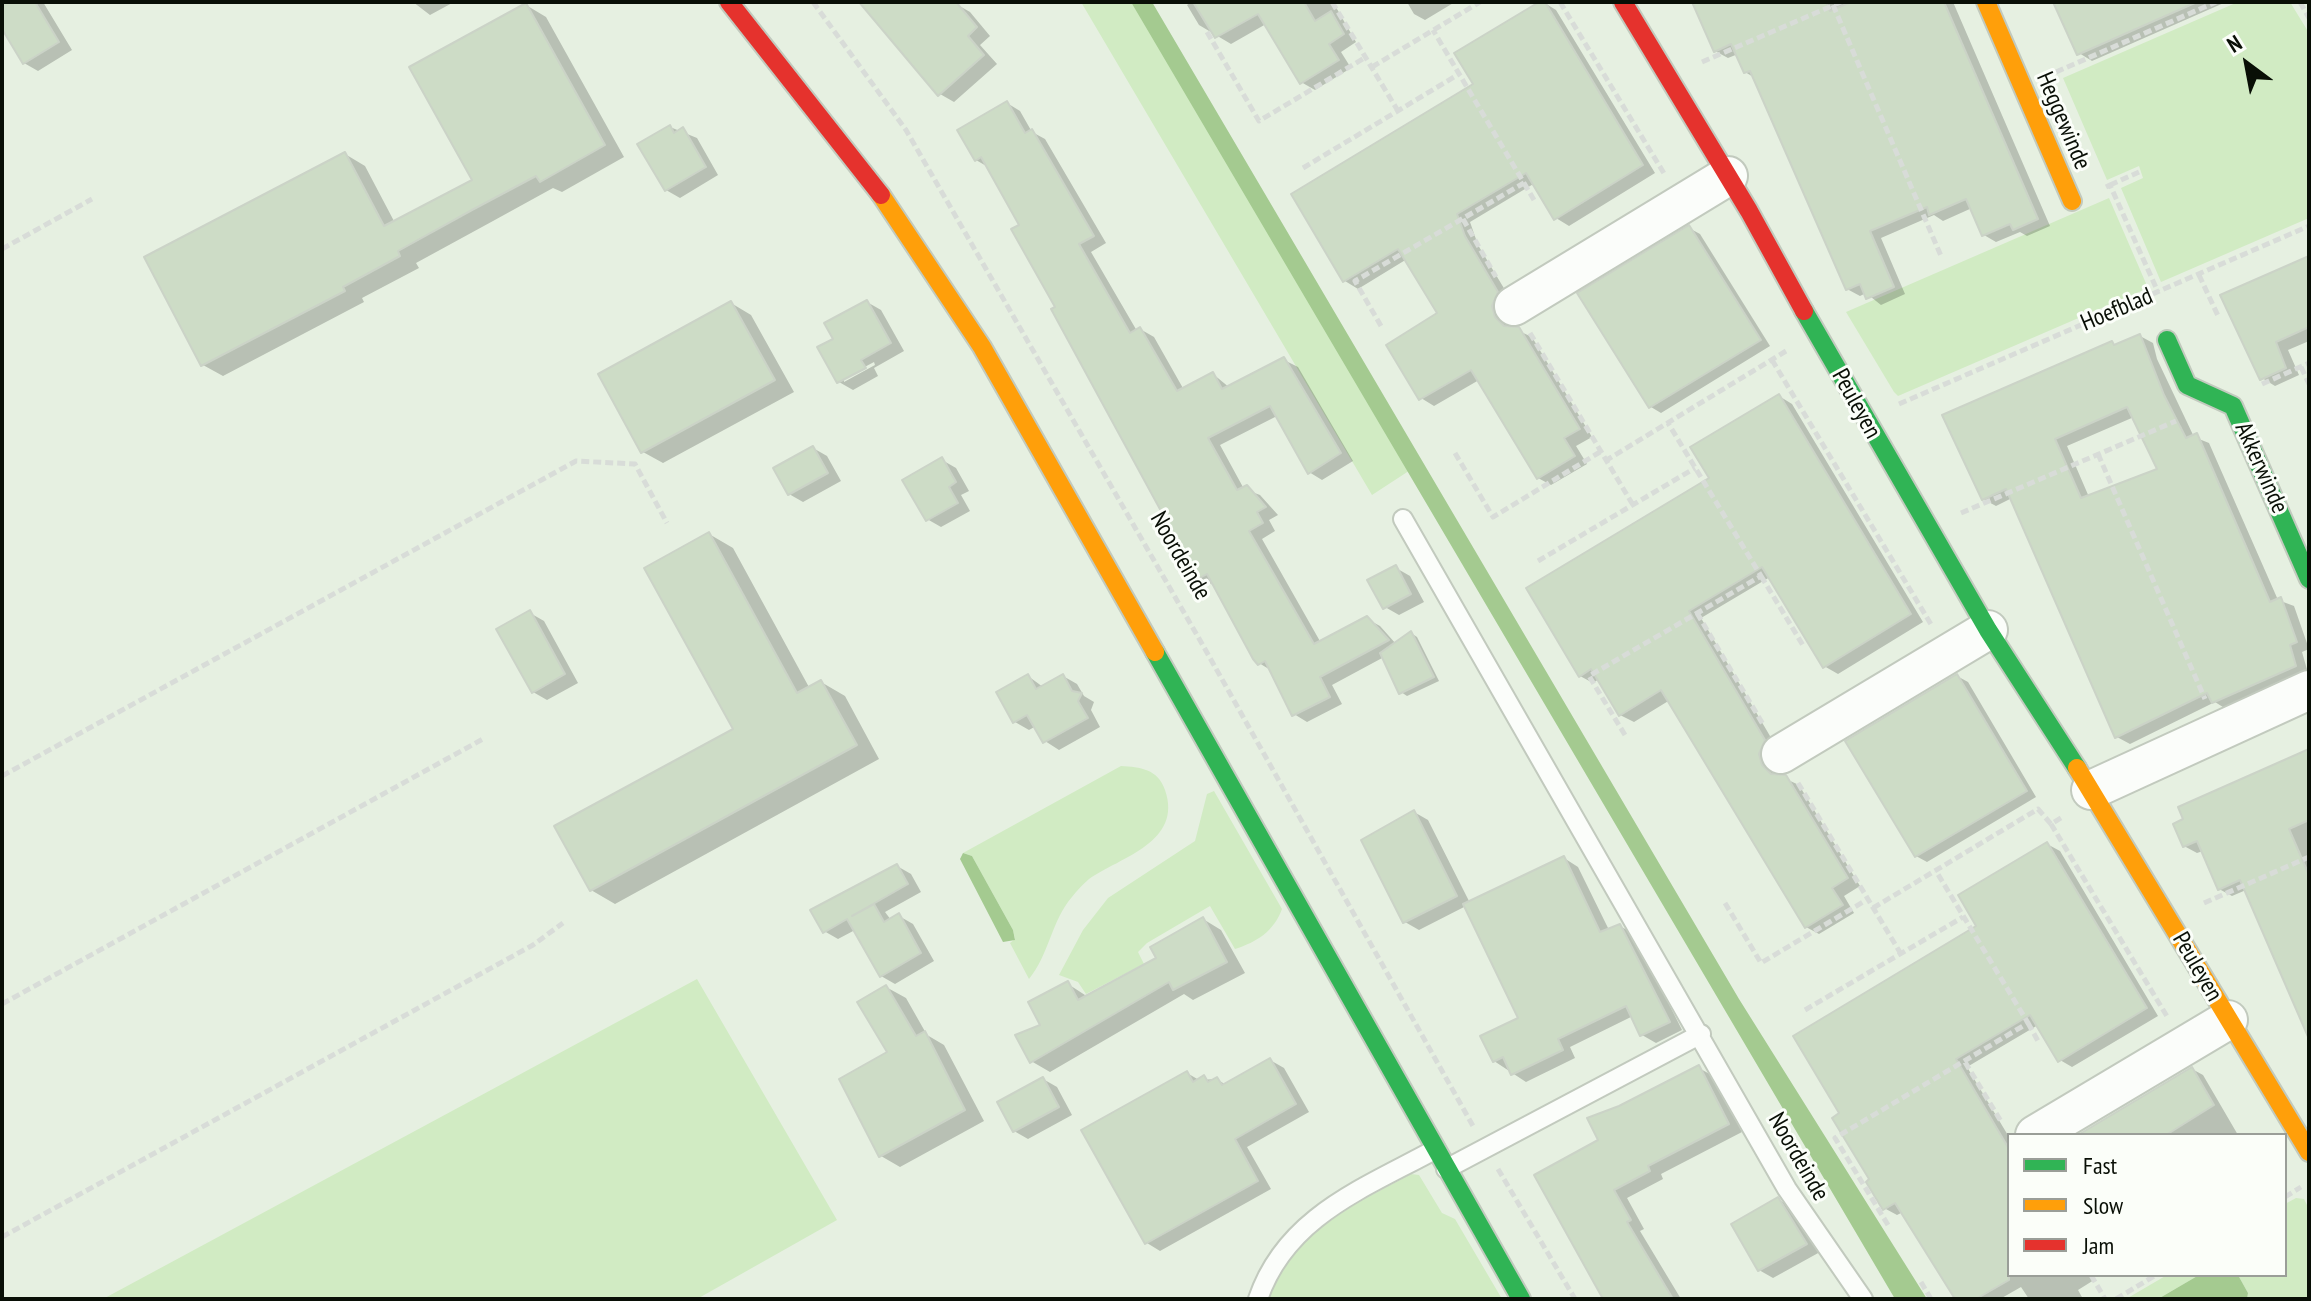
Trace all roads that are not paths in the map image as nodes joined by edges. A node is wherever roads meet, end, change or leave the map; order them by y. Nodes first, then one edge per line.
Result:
1 (729, 2) edge
2 (1623, 2) edge
3 (1986, 2) edge
4 (838, 110) dead end
5 (1728, 176) junction
6 (882, 196) junction
7 (2072, 201) road end
8 (1514, 306) road end
9 (2167, 340) dead end
10 (1403, 519) dead end
11 (2309, 579) edge
12 (1988, 630) junction
13 (2309, 690) edge
14 (1781, 754) dead end
15 (2091, 790) junction
16 (2228, 1020) junction
17 (1701, 1034) junction
18 (2038, 1133) edge
19 (1434, 1146) junction
20 (2309, 1152) edge
21 (1446, 1169) junction
22 (1258, 1299) edge
23 (1521, 1299) edge
24 (1863, 1299) edge

1 - 6 street
2 - 5 street, Peuleyen
3 - 7 street, Heggewinde
4 - 6 street
5 - 8 street
5 - 12 street, Peuleyen
6 - 19 street
9 - 11 street, Akkerwinde
10 - 17 lane, Noordeinde
12 - 14 street
12 - 15 street, Peuleyen
13 - 15 street
15 - 16 street, Peuleyen
16 - 18 street, Peuleyen
16 - 20 street, Peuleyen
17 - 21 lane
17 - 24 lane, Noordeinde
19 - 21 street
19 - 22 lane
21 - 23 street

